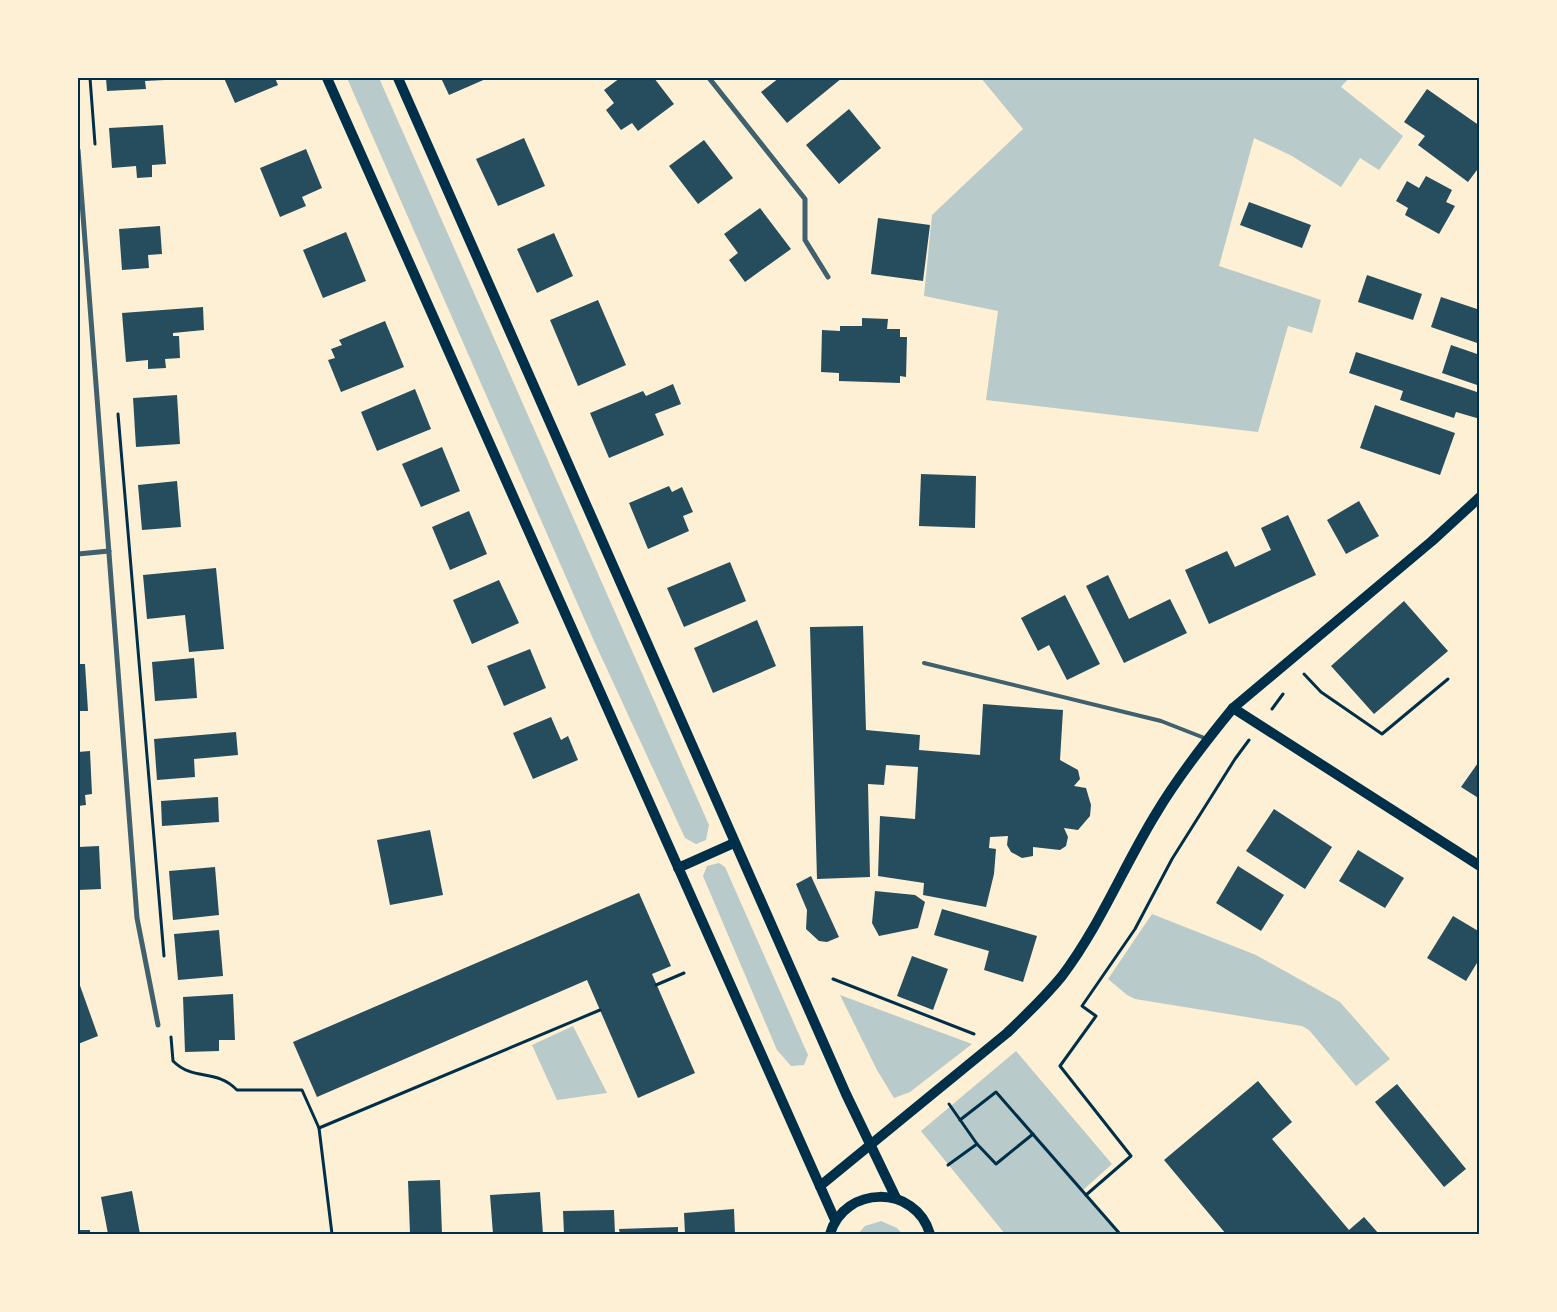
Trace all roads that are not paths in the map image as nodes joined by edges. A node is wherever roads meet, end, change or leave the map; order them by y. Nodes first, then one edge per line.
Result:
1 (326, 78) edge
2 (398, 78) edge
3 (709, 78) edge
4 (78, 150) edge
5 (828, 277) dead end
6 (1480, 497) edge
7 (109, 551) junction
8 (78, 554) edge
9 (924, 663) dead end
10 (1233, 708) junction
11 (1207, 739) junction
12 (734, 843) junction
13 (1480, 866) edge
14 (678, 868) junction
15 (158, 1025) dead end
16 (869, 1146) junction
17 (820, 1186) junction
18 (896, 1198) junction
19 (835, 1220) junction
20 (830, 1234) edge
21 (930, 1234) edge

1 - 14 main road
2 - 12 main road
3 - 5 street
4 - 7 street
6 - 10 main road
7 - 8 street
7 - 15 street
9 - 11 lane
10 - 11 main road
10 - 13 main road
11 - 16 main road
12 - 14 main road
12 - 16 main road
14 - 17 main road
16 - 17 main road
16 - 18 main road
17 - 19 main road
18 - 19 main road
18 - 21 main road
19 - 20 main road

